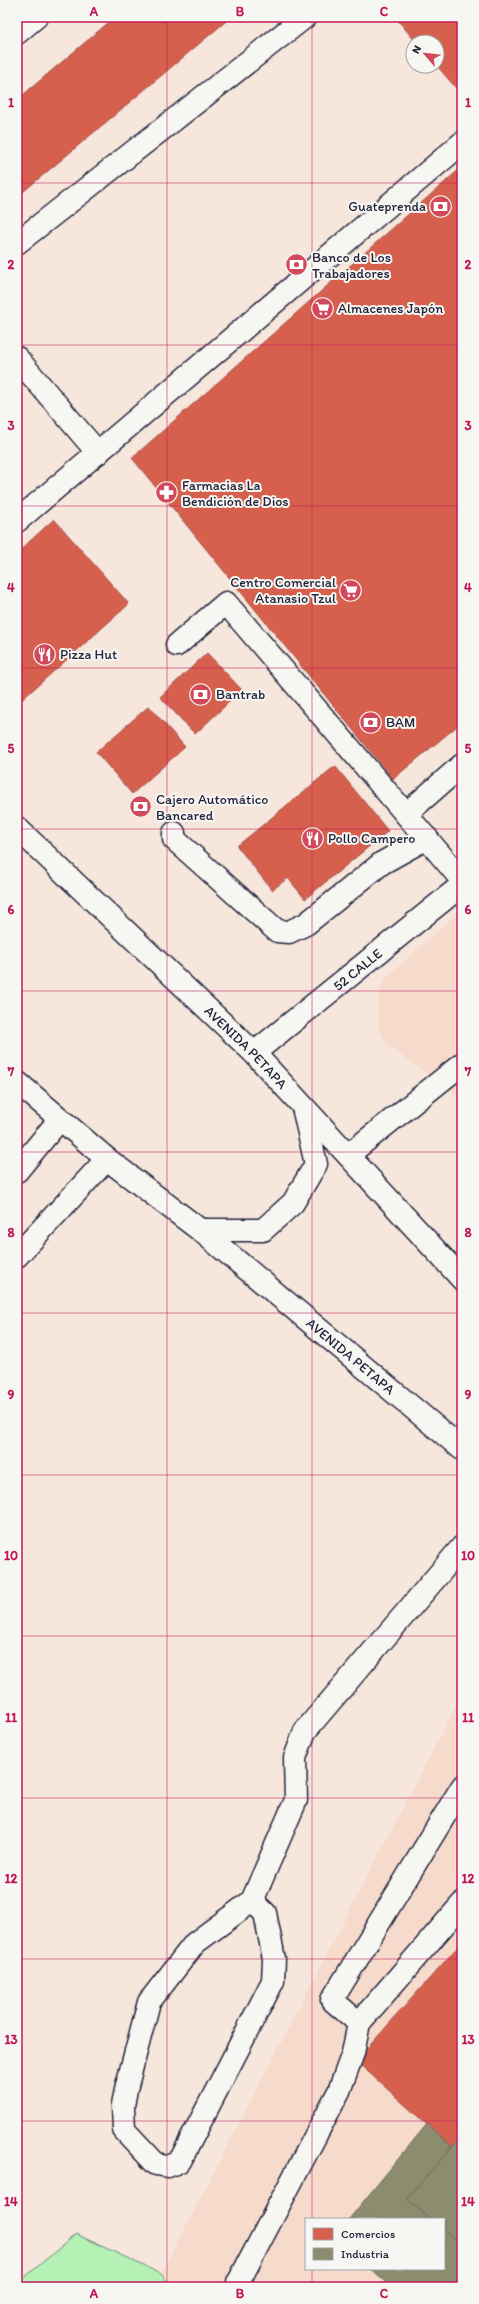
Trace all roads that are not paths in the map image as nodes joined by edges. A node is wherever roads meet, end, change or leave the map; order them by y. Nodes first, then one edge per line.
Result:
1 (36, 17) edge
2 (305, 17) edge
3 (17, 33) edge
4 (462, 143) edge
5 (17, 243) edge
6 (17, 358) edge
7 (98, 453) junction
8 (17, 521) edge
9 (177, 645) dead end
10 (462, 765) edge
11 (406, 814) junction
12 (17, 828) edge
13 (174, 833) dead end
14 (427, 838) junction
15 (462, 880) edge
16 (462, 885) edge
17 (254, 1053) junction
18 (462, 1064) edge
19 (17, 1082) edge
20 (302, 1106) junction
21 (60, 1119) junction
22 (348, 1155) junction
23 (107, 1159) junction
24 (17, 1171) edge
25 (200, 1230) junction
26 (17, 1256) edge
27 (462, 1279) edge
28 (462, 1449) edge
29 (462, 1547) edge
30 (462, 1787) edge
31 (252, 1900) junction
32 (462, 1904) edge
33 (359, 2023) junction
34 (238, 2283) dead end

1 - 3 main road
2 - 5 main road
4 - 7 main road
6 - 7 main road
7 - 8 main road
9 - 11 main road
10 - 11 main road
11 - 14 main road
12 - 17 main road, AVENIDA PETAPA
13 - 14 main road
14 - 15 main road
16 - 17 main road, 52 CALLE
17 - 20 main road, AVENIDA PETAPA
18 - 22 main road
19 - 21 main road, AVENIDA PETAPA
20 - 22 main road, AVENIDA PETAPA
20 - 25 main road
21 - 23 main road, AVENIDA PETAPA
21 - 24 main road
22 - 27 main road, AVENIDA PETAPA
23 - 25 main road, AVENIDA PETAPA
23 - 26 main road
25 - 28 main road, AVENIDA PETAPA
29 - 31 main road
30 - 33 main road
31 - 31 main road
32 - 33 main road
33 - 34 main road

